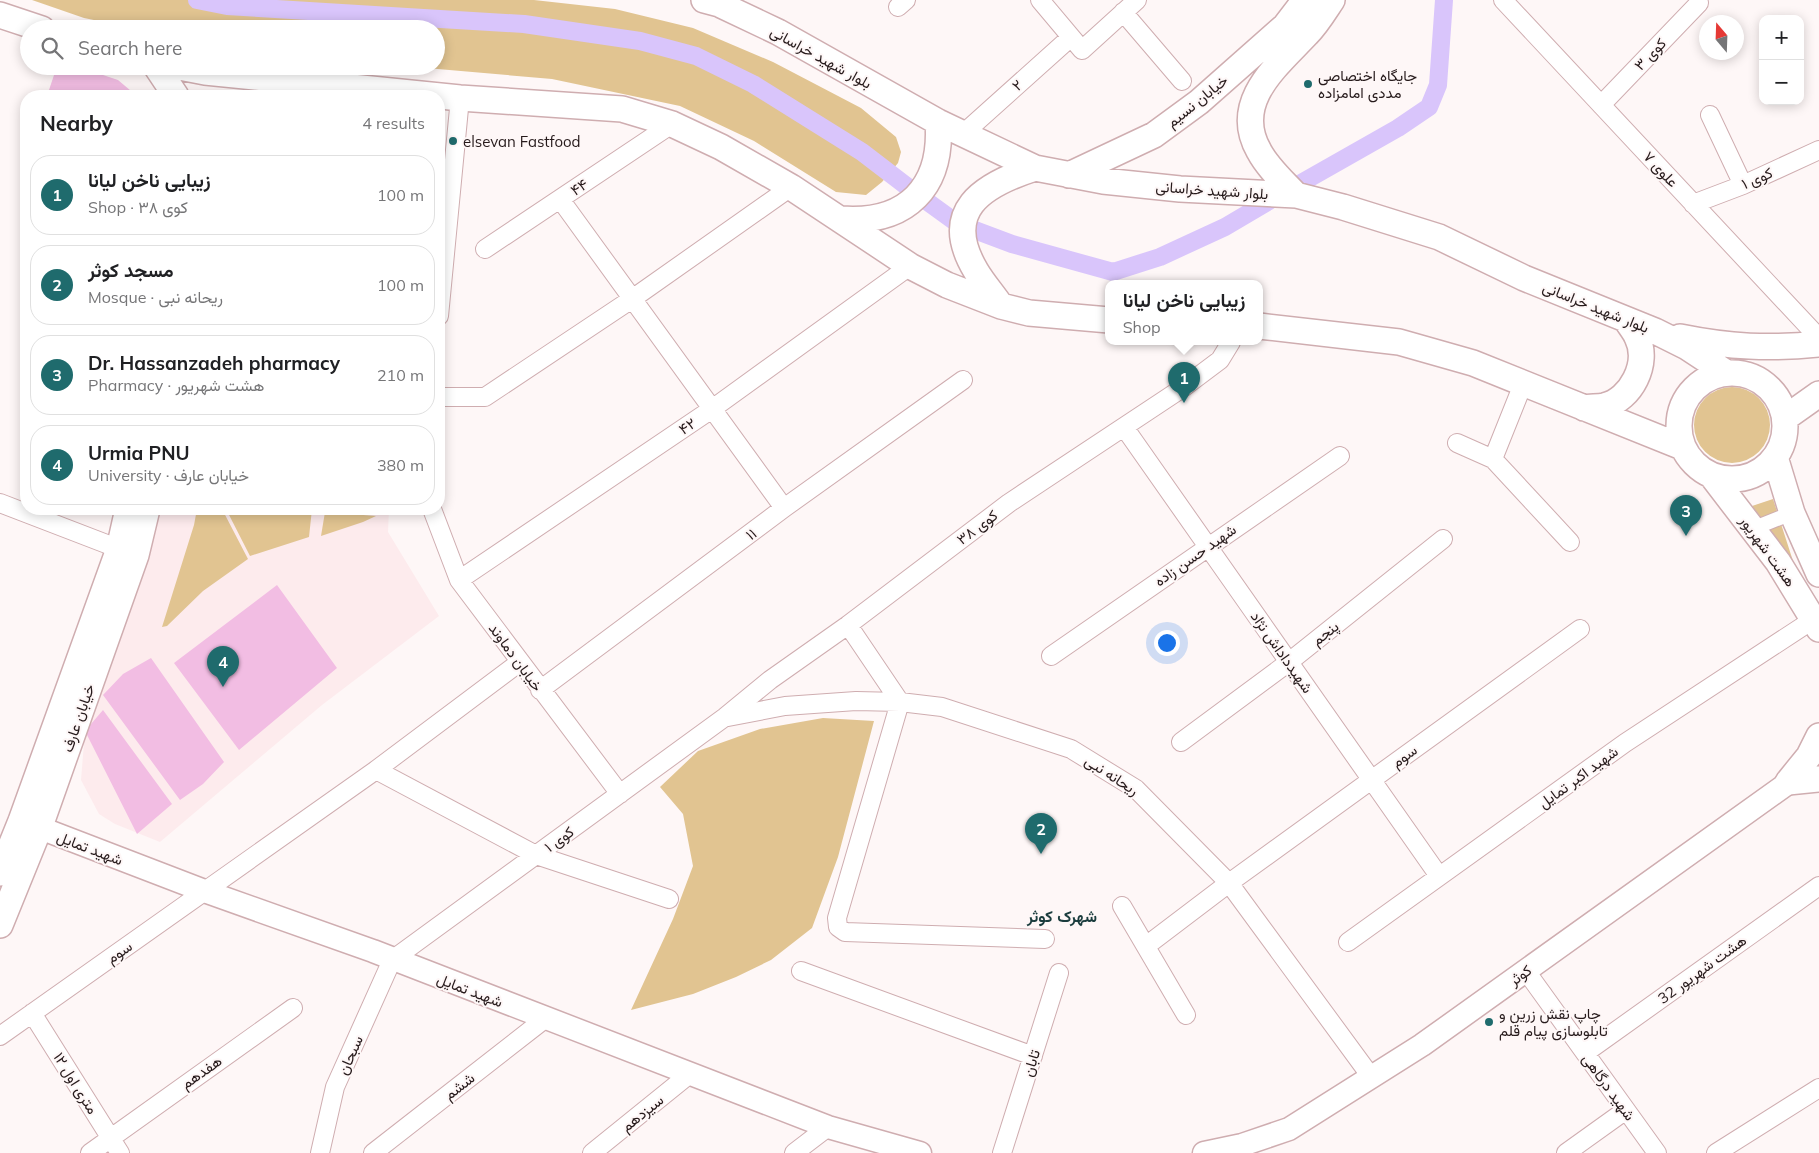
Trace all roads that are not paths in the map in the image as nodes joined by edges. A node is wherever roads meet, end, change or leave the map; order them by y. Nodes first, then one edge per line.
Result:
1 (704, 0) edge
2 (1040, 0) edge
3 (1137, 0) edge
4 (1305, 0) edge
5 (1332, 0) edge
6 (1511, 3) edge
7 (1698, 3) dead end
8 (1123, 12) junction
9 (0, 15) edge
10 (20, 22) edge
11 (20, 26) edge
12 (0, 27) edge
13 (1071, 37) junction
14 (162, 75) edge
15 (220, 75) edge
16 (1182, 81) dead end
17 (172, 90) edge
18 (297, 90) edge
19 (445, 97) edge
20 (460, 98) junction
21 (1601, 105) junction
22 (1710, 116) dead end
23 (938, 122) junction
24 (672, 124) junction
25 (964, 133) junction
26 (1819, 150) edge
27 (1035, 168) junction
28 (1069, 175) junction
29 (1743, 185) junction
30 (792, 187) junction
31 (1296, 195) junction
32 (560, 199) junction
33 (1693, 204) junction
34 (841, 219) junction
35 (485, 250) dead end
36 (445, 254) edge
37 (910, 266) junction
38 (632, 299) junction
39 (1001, 306) junction
40 (1105, 320) edge
41 (1627, 321) junction
42 (1263, 326) edge
43 (1654, 331) junction
44 (1819, 338) edge
45 (1819, 344) edge
46 (1229, 345) edge
47 (1732, 372) junction
48 (963, 380) dead end
49 (1523, 384) junction
50 (1819, 394) edge
51 (445, 397) edge
52 (712, 408) junction
53 (1584, 408) junction
54 (1785, 418) junction
55 (1124, 427) junction
56 (1457, 443) dead end
57 (1682, 447) junction
58 (1340, 456) dead end
59 (1775, 457) junction
60 (1493, 459) junction
61 (1712, 476) junction
62 (0, 503) edge
63 (784, 508) junction
64 (20, 511) edge
65 (1792, 513) junction
66 (31, 515) edge
67 (128, 515) edge
68 (144, 515) edge
69 (434, 515) edge
70 (1752, 529) junction
71 (1443, 539) dead end
72 (1570, 542) dead end
73 (1208, 546) junction
74 (127, 552) junction
75 (1819, 574) edge
76 (460, 580) junction
77 (1817, 624) edge
78 (848, 625) junction
79 (1580, 629) dead end
80 (1051, 656) dead end
81 (520, 662) junction
82 (1289, 662) junction
83 (540, 690) junction
84 (900, 702) junction
85 (725, 717) junction
86 (1819, 736) edge
87 (1181, 742) dead end
88 (1819, 762) edge
89 (376, 770) junction
90 (1373, 778) junction
91 (1819, 780) edge
92 (1788, 782) junction
93 (620, 794) junction
94 (30, 825) junction
95 (536, 855) junction
96 (0, 873) edge
97 (1439, 876) junction
98 (1229, 883) junction
99 (1819, 886) edge
100 (207, 892) junction
101 (669, 899) dead end
102 (1122, 906) dead end
103 (0, 925) edge
104 (1045, 939) dead end
105 (1348, 942) dead end
106 (1146, 946) junction
107 (392, 960) junction
108 (801, 971) dead end
109 (1526, 972) junction
110 (1059, 974) dead end
111 (293, 1008) dead end
112 (32, 1013) junction
113 (1186, 1015) dead end
114 (546, 1018) junction
115 (0, 1036) edge
116 (1585, 1053) junction
117 (1033, 1056) junction
118 (691, 1072) junction
119 (1372, 1078) junction
120 (1819, 1088) edge
121 (1626, 1110) junction
122 (828, 1127) junction
123 (110, 1137) junction
124 (1244, 1149) edge
125 (90, 1153) edge
126 (120, 1153) edge
127 (320, 1153) edge
128 (373, 1153) edge
129 (592, 1153) edge
130 (794, 1153) edge
131 (860, 1153) edge
132 (920, 1153) edge
133 (1002, 1153) edge
134 (1204, 1153) edge
135 (1566, 1153) edge
136 (1657, 1153) edge
137 (1716, 1153) edge

1 - 23 main road, بلوار شهید خراسانی
2 - 13 street
3 - 8 street
4 - 28 main road, خیابان نسیم
5 - 31 main road
6 - 21 street, علوی ۷
7 - 21 street, کوی ۳
8 - 13 street
8 - 16 street
9 - 10 main road
11 - 12 street
13 - 25 street, ۲
14 - 17 main road
15 - 18 main road
19 - 20 main road
20 - 24 main road
20 - 36 street
21 - 33 street, علوی ۷
22 - 29 street
23 - 25 main road, بلوار شهید خراسانی
23 - 34 main road
24 - 30 main road
24 - 32 street, ۴۴
25 - 27 main road, بلوار شهید خراسانی
26 - 29 street, کوی ۱
27 - 28 main road, بلوار شهید خراسانی
27 - 39 main road
28 - 31 main road, بلوار شهید خراسانی
29 - 33 street, کوی ۱
30 - 34 main road
30 - 38 street
31 - 41 main road, بلوار شهید خراسانی
32 - 35 street, ۴۴
32 - 38 street
33 - 44 street, علوی ۷
34 - 37 main road
37 - 39 main road
37 - 52 street, ۴۲
38 - 51 street
38 - 52 street
39 - 40 main road
41 - 43 main road, بلوار شهید خراسانی
41 - 53 main road
42 - 49 main road
43 - 45 main road
43 - 47 main road, بلوار شهید خراسانی
45 - 47 main road
46 - 55 street, کوی ۳۸
47 - 54 main road
47 - 57 main road
48 - 63 street, ۱۱
49 - 53 main road
49 - 60 street
50 - 54 main road
52 - 63 street
52 - 76 street, ۴۲
53 - 57 main road
54 - 59 main road
55 - 73 street, شهیدداداش نژاد
55 - 78 street, کوی ۳۸
56 - 60 street
57 - 61 main road
58 - 73 street, شهید حسن زاده
59 - 61 main road
59 - 65 main road, هشت شهریور
60 - 72 street
61 - 70 main road, هشت شهریور
62 - 64 street
63 - 83 street, ۱۱
65 - 70 street
65 - 75 main road, هشت شهریور
66 - 74 street
67 - 74 main road, خیابان عارف
68 - 74 main road, خیابان عارف
69 - 76 street, خیابان دماوند
70 - 77 main road, هشت شهریور
71 - 82 street, پنجم
73 - 80 street, شهید حسن زاده
73 - 82 street, شهیدداداش نژاد
74 - 94 main road, خیابان عارف
76 - 81 street, خیابان دماوند
77 - 97 street, شهید اکبر تمایل
78 - 84 street
78 - 85 street, کوی ۳۸
79 - 90 street, سوم
81 - 83 street, خیابان دماوند
81 - 89 street, سوم
82 - 87 street, پنجم
82 - 90 street, شهیدداداش نژاد
83 - 93 street, خیابان دماوند
84 - 85 street, ریحانه نبی
84 - 98 street, ریحانه نبی
84 - 104 street
85 - 93 street, کوی ۱
86 - 92 main road
88 - 92 street, کوثر
89 - 95 street
89 - 100 street, سوم
90 - 97 street, شهیدداداش نژاد
90 - 98 street, سوم
91 - 92 main road
92 - 109 street, کوثر
93 - 95 street, کوی ۱
94 - 96 main road, خیابان عارف
94 - 100 street, شهید تمایل
94 - 103 main road, خیابان عارف
95 - 101 street
95 - 107 street, کوی ۱
97 - 105 street, شهید اکبر تمایل
98 - 106 street, سوم
98 - 119 street, ریحانه نبی
99 - 116 street, هشت شهریور 32
100 - 107 street, شهید تمایل
100 - 112 street, سوم
102 - 106 street
106 - 113 street
107 - 114 street, شهید تمایل
107 - 127 street, سبحان
108 - 117 street
109 - 116 street, شهید درگاهی
109 - 119 street, کوثر
110 - 117 street, تابان
111 - 123 street, هفدهم
112 - 115 street, سوم
112 - 123 street, ۱۲ متری اول
114 - 118 street, شهید تمایل
114 - 128 street, ششم
116 - 121 street, شهید درگاهی
117 - 133 street, تابان
118 - 122 street, شهید تمایل
118 - 129 street, سیزدهم
119 - 124 street, کوثر
120 - 137 street
121 - 135 street
121 - 136 street, شهید درگاهی
122 - 130 street
122 - 131 street
122 - 132 street, شهید تمایل
123 - 125 street, هفدهم
123 - 126 street, ۱۲ متری اول
124 - 134 street, کوثر

